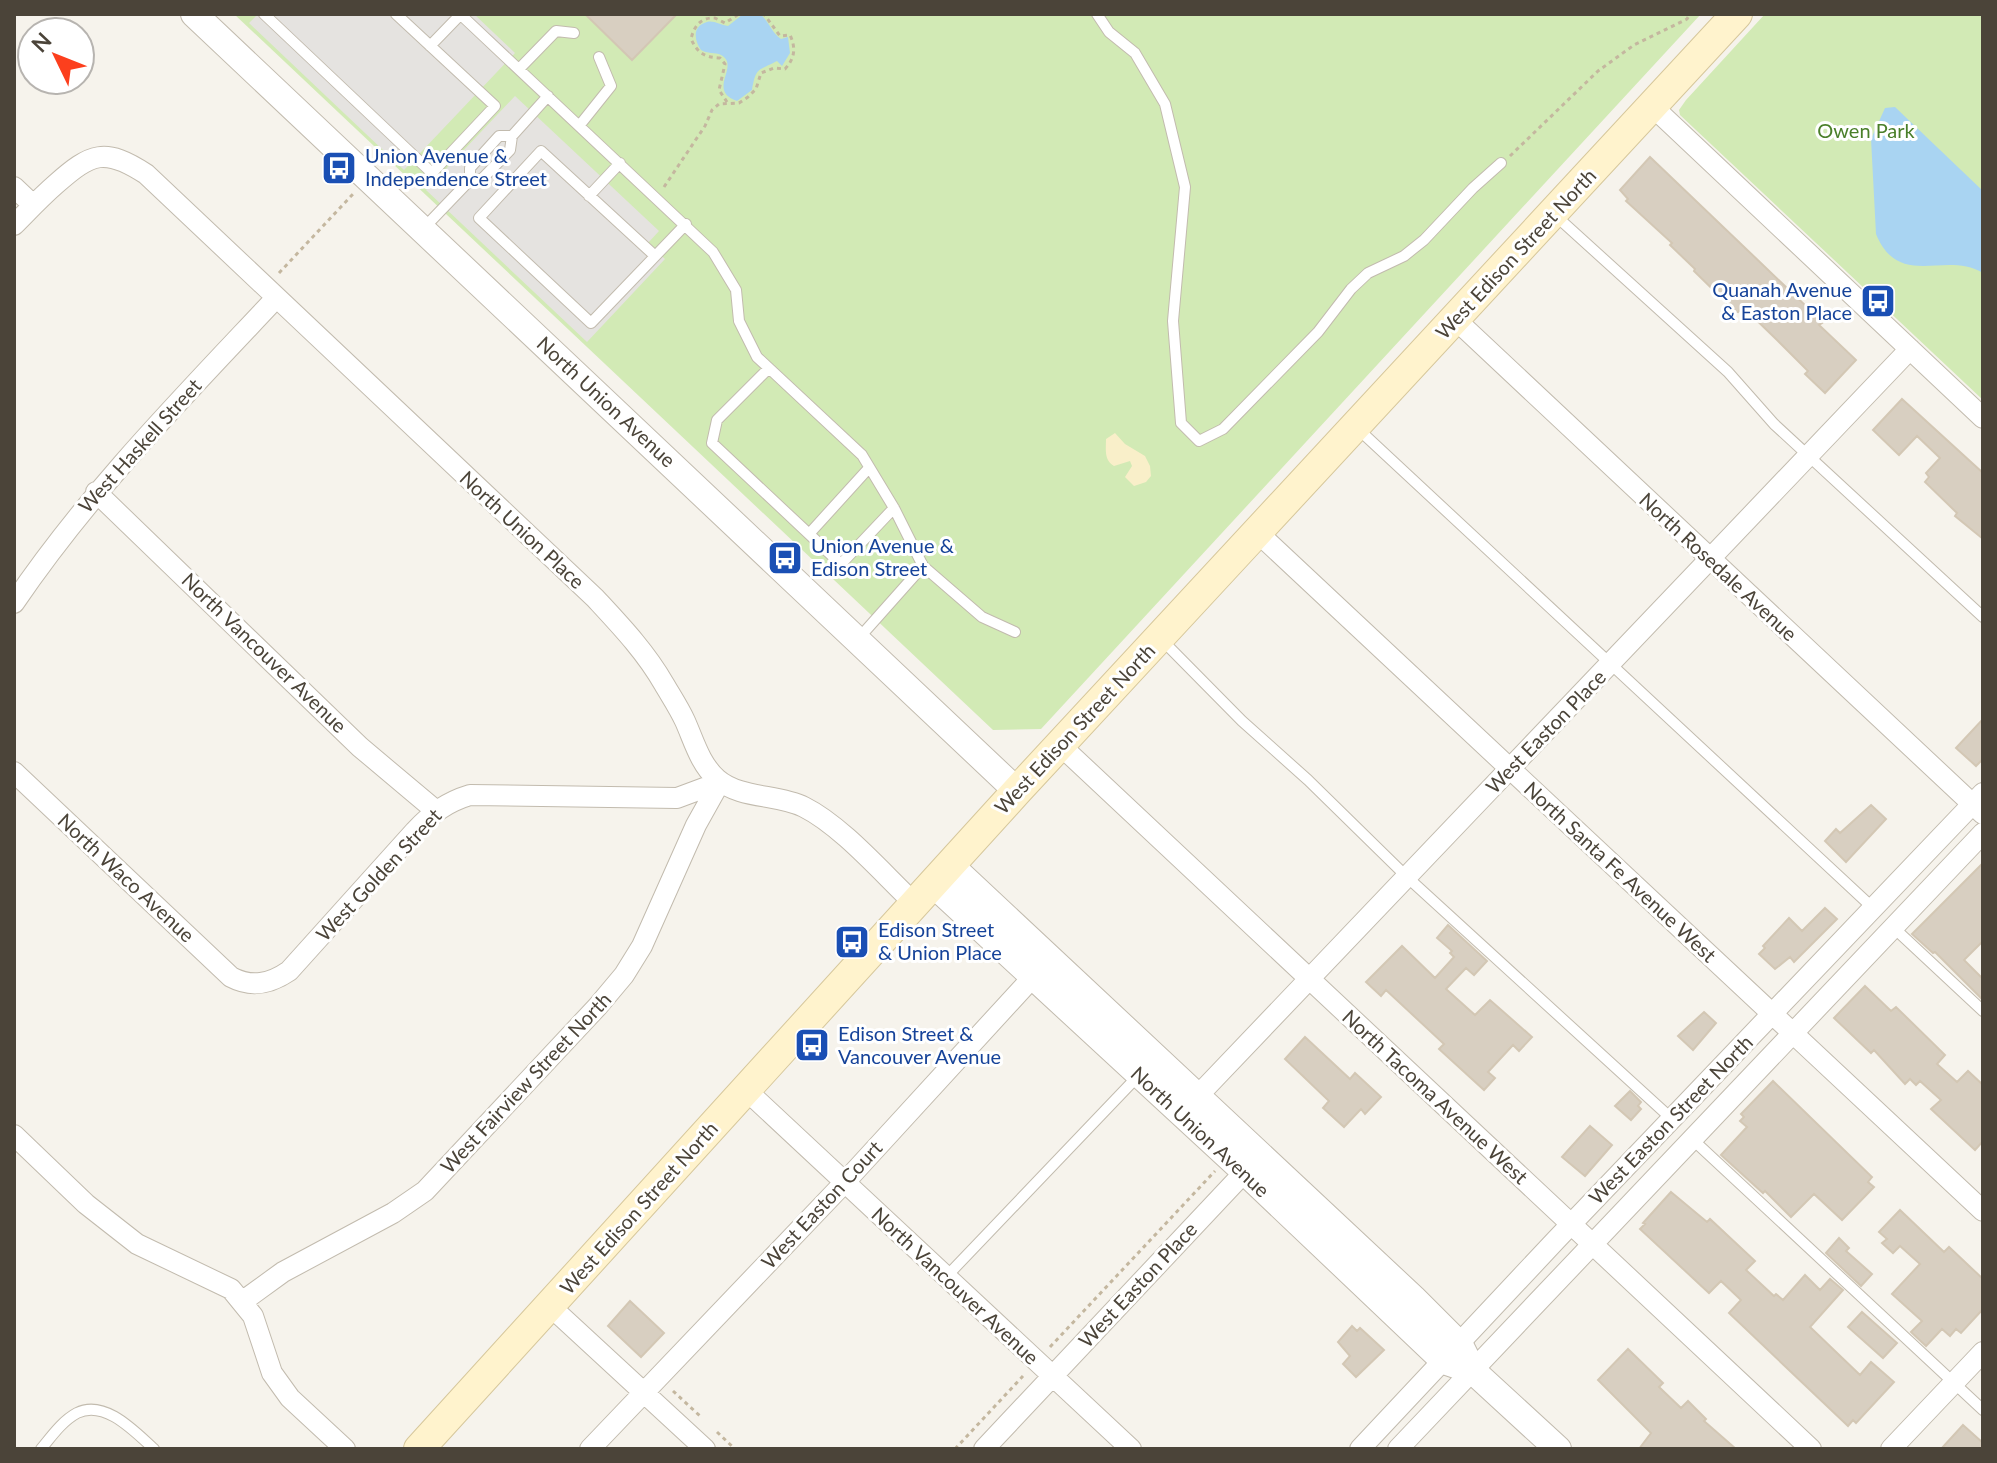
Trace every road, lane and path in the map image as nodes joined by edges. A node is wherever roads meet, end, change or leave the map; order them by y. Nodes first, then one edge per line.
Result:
1 (264, 14) edge
2 (396, 14) edge
3 (460, 14) edge
4 (739, 14) edge
5 (764, 14) edge
6 (1097, 14) edge
7 (1690, 14) edge
8 (1737, 14) edge
9 (204, 20) edge
10 (574, 33) dead end
11 (430, 46) junction
12 (599, 57) dead end
13 (519, 69) junction
14 (548, 96) junction
15 (727, 102) junction
16 (1652, 106) junction
17 (579, 126) junction
18 (512, 136) junction
19 (620, 163) junction
20 (1501, 163) joint
21 (470, 180) junction
22 (14, 187) edge
23 (354, 193) dead end
24 (589, 196) junction
25 (655, 196) junction
26 (33, 205) junction
27 (1553, 214) junction
28 (686, 224) junction
29 (14, 225) edge
30 (423, 229) junction
31 (654, 255) junction
32 (271, 293) junction
33 (1455, 319) junction
34 (1910, 349) junction
35 (769, 368) junction
36 (1983, 418) edge
37 (1355, 427) junction
38 (1809, 456) junction
39 (868, 469) junction
40 (96, 492) junction
41 (894, 508) junction
42 (1257, 532) junction
43 (809, 534) junction
44 (1711, 560) junction
45 (923, 566) junction
46 (14, 603) edge
47 (1983, 617) edge
48 (1015, 632) dead end
49 (1159, 638) junction
50 (858, 639) junction
51 (1611, 664) junction
52 (1060, 745) junction
53 (1510, 769) junction
54 (14, 772) edge
55 (720, 782) junction
56 (1017, 791) junction
57 (1980, 803) edge
58 (435, 810) junction
59 (1983, 833) edge
60 (1407, 877) junction
61 (932, 884) junction
62 (1873, 908) junction
63 (1894, 928) junction
64 (1051, 958) junction
65 (1032, 977) junction
66 (1309, 979) junction
67 (240, 982) joint
68 (1983, 1011) edge
69 (1773, 1015) junction
70 (1792, 1033) junction
71 (1139, 1075) junction
72 (746, 1090) junction
73 (1189, 1104) junction
74 (1673, 1120) junction
75 (14, 1135) edge
76 (1691, 1138) junction
77 (1243, 1164) junction
78 (845, 1182) junction
79 (1983, 1211) edge
80 (1571, 1224) junction
81 (1592, 1243) junction
82 (945, 1278) junction
83 (243, 1301) junction
84 (550, 1306) junction
85 (1983, 1352) edge
86 (1452, 1353) junction
87 (1037, 1362) junction
88 (1473, 1371) junction
89 (1052, 1376) junction
90 (1954, 1383) junction
91 (643, 1392) junction
92 (1983, 1410) edge
93 (41, 1449) edge
94 (154, 1449) edge
95 (345, 1449) edge
96 (419, 1449) edge
97 (590, 1449) edge
98 (705, 1449) edge
99 (955, 1449) edge
100 (984, 1449) edge
101 (1131, 1449) edge
102 (1360, 1449) edge
103 (1398, 1449) edge
104 (1558, 1449) edge
105 (1811, 1449) edge
106 (1891, 1449) edge

1 - 11 lane
2 - 11 lane
3 - 11 lane
3 - 13 lane
4 - 15 path
5 - 15 path
6 - 20 lane
7 - 20 path
8 - 16 main road, West Edison Street North
9 - 30 street, North Union Avenue
10 - 13 lane
12 - 17 lane
13 - 14 lane
14 - 17 lane
14 - 18 lane
15 - 25 path
16 - 27 main road, West Edison Street North
16 - 34 street
17 - 19 lane
18 - 21 lane
18 - 21 lane
19 - 24 lane
19 - 25 lane
21 - 30 lane
22 - 26 street
23 - 32 path
24 - 31 lane
24 - 31 lane
25 - 28 lane
26 - 29 street
26 - 32 street, North Union Place
27 - 33 main road, West Edison Street North
27 - 38 lane
28 - 31 lane
28 - 35 lane
30 - 50 street, North Union Avenue
32 - 40 street, West Haskell Street
32 - 55 street, North Union Place
33 - 37 main road, West Edison Street North
33 - 44 street, North Rosedale Avenue
34 - 36 street
34 - 38 street, West Easton Place
35 - 39 lane
35 - 43 lane
37 - 42 main road, West Edison Street North
37 - 51 lane
38 - 44 street, West Easton Place
38 - 47 lane
39 - 41 lane
39 - 43 lane
40 - 46 street, West Haskell Street
40 - 58 street, North Vancouver Avenue
41 - 43 lane
41 - 45 lane
42 - 49 main road, West Edison Street North
42 - 53 street, North Santa Fe Avenue West
44 - 51 street, West Easton Place
44 - 57 street, North Rosedale Avenue
45 - 48 lane
45 - 50 lane
49 - 52 main road, West Edison Street North
49 - 60 lane
50 - 56 street, North Union Avenue
51 - 53 street, West Easton Place
51 - 62 lane
52 - 56 main road, West Edison Street North
52 - 66 street, North Tacoma Avenue West
53 - 60 street, West Easton Place
53 - 69 street, North Santa Fe Avenue West
54 - 67 street, North Waco Avenue
55 - 58 street, West Golden Street
55 - 61 street
55 - 83 street, West Fairview Street North
56 - 61 main road, West Edison Street North
57 - 62 street, West Easton Street North
58 - 67 street, West Golden Street
59 - 63 street, West Easton Street North
60 - 66 street, West Easton Place
60 - 74 lane
61 - 64 street, North Union Avenue
61 - 65 street, North Union Avenue
61 - 72 main road, West Edison Street North
62 - 69 street, West Easton Street North
63 - 68 lane
63 - 70 street, West Easton Street North
64 - 65 street, West Easton Court
64 - 73 street, North Union Avenue
65 - 71 street, North Union Avenue
65 - 78 street, West Easton Court
66 - 73 street, West Easton Place
66 - 80 street, North Tacoma Avenue West
69 - 70 street, North Santa Fe Avenue West
69 - 74 street, West Easton Street North
70 - 76 street, West Easton Street North
70 - 79 street, North Santa Fe Avenue West
71 - 73 street, North Union Avenue
71 - 82 lane
72 - 78 street, North Vancouver Avenue
72 - 84 main road, West Edison Street North
73 - 77 street, North Union Avenue
74 - 80 street, West Easton Street North
75 - 83 street
76 - 81 street, West Easton Street North
76 - 90 lane
77 - 86 street, North Union Avenue
77 - 87 path
77 - 89 street, West Easton Place
78 - 82 street, North Vancouver Avenue
78 - 91 street, West Easton Court
80 - 81 street, North Tacoma Avenue West
80 - 86 street, West Easton Street North
81 - 88 street, West Easton Street North
81 - 105 street, North Tacoma Avenue West
82 - 87 street, North Vancouver Avenue
83 - 95 street
84 - 91 street
84 - 96 main road, West Edison Street North
85 - 90 street
86 - 88 street, North Union Avenue
86 - 102 street, West Easton Street North
87 - 89 street, North Vancouver Avenue
87 - 99 path
88 - 103 street, West Easton Street North
88 - 104 street, North Union Avenue
89 - 100 street, West Easton Place
89 - 101 street, North Vancouver Avenue
90 - 92 lane
90 - 106 street
91 - 97 street, West Easton Court
91 - 98 street
93 - 94 lane

